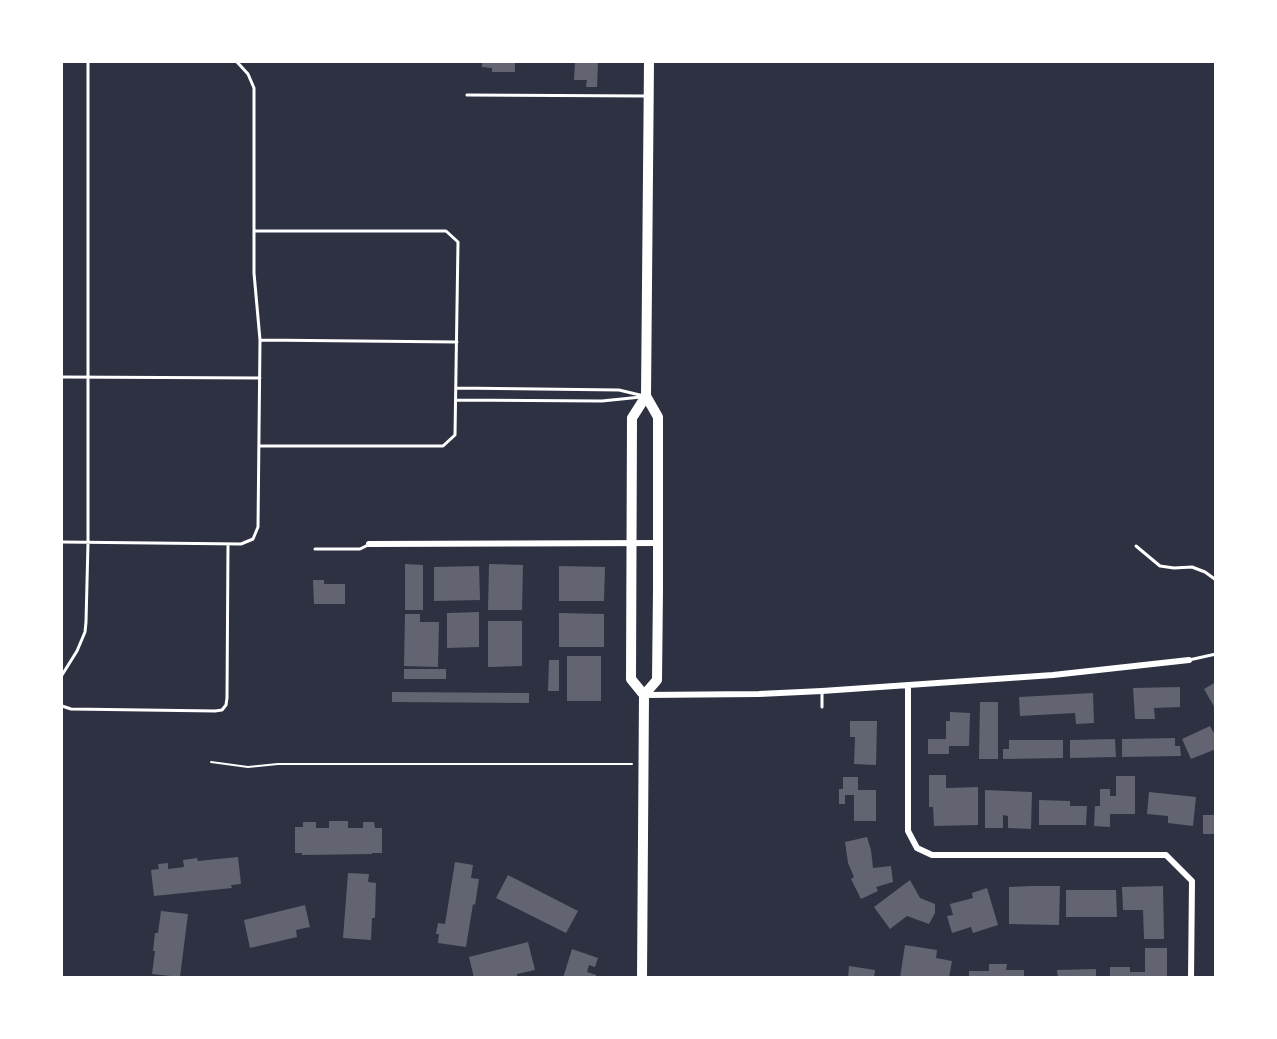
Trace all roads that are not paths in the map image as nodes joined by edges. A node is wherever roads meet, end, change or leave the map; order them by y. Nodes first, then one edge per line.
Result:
1 (88, 62) edge
2 (237, 62) edge
3 (649, 62) edge
4 (467, 95) dead end
5 (649, 96) junction
6 (254, 231) junction
7 (260, 340) junction
8 (457, 342) junction
9 (62, 377) edge
10 (88, 377) junction
11 (260, 378) junction
12 (456, 388) junction
13 (646, 396) junction
14 (456, 400) junction
15 (259, 446) junction
16 (62, 542) edge
17 (88, 543) junction
18 (632, 543) junction
19 (659, 543) junction
20 (228, 544) junction
21 (369, 544) joint
22 (1136, 546) dead end
23 (315, 549) dead end
24 (1215, 580) edge
25 (1215, 654) edge
26 (1190, 660) joint
27 (62, 675) edge
28 (908, 685) junction
29 (822, 691) junction
30 (644, 695) junction
31 (62, 706) edge
32 (822, 707) dead end
33 (642, 978) edge
34 (1191, 978) edge

1 - 10 lane
2 - 6 lane
3 - 5 main road
4 - 5 lane
5 - 13 main road
6 - 7 lane
6 - 8 lane
7 - 8 lane
7 - 11 lane
8 - 12 lane
9 - 10 lane
10 - 11 lane
10 - 17 lane
11 - 15 lane
12 - 13 lane
12 - 14 lane
13 - 14 lane
13 - 18 main road
13 - 19 main road
14 - 15 lane
15 - 20 lane
16 - 17 lane
17 - 20 lane
17 - 27 lane
18 - 19 street
18 - 21 street
18 - 30 main road
19 - 30 main road
20 - 31 lane
21 - 23 lane
22 - 24 lane
25 - 26 lane
26 - 28 street
28 - 29 street
28 - 34 street
29 - 30 street
29 - 32 lane
30 - 33 main road

